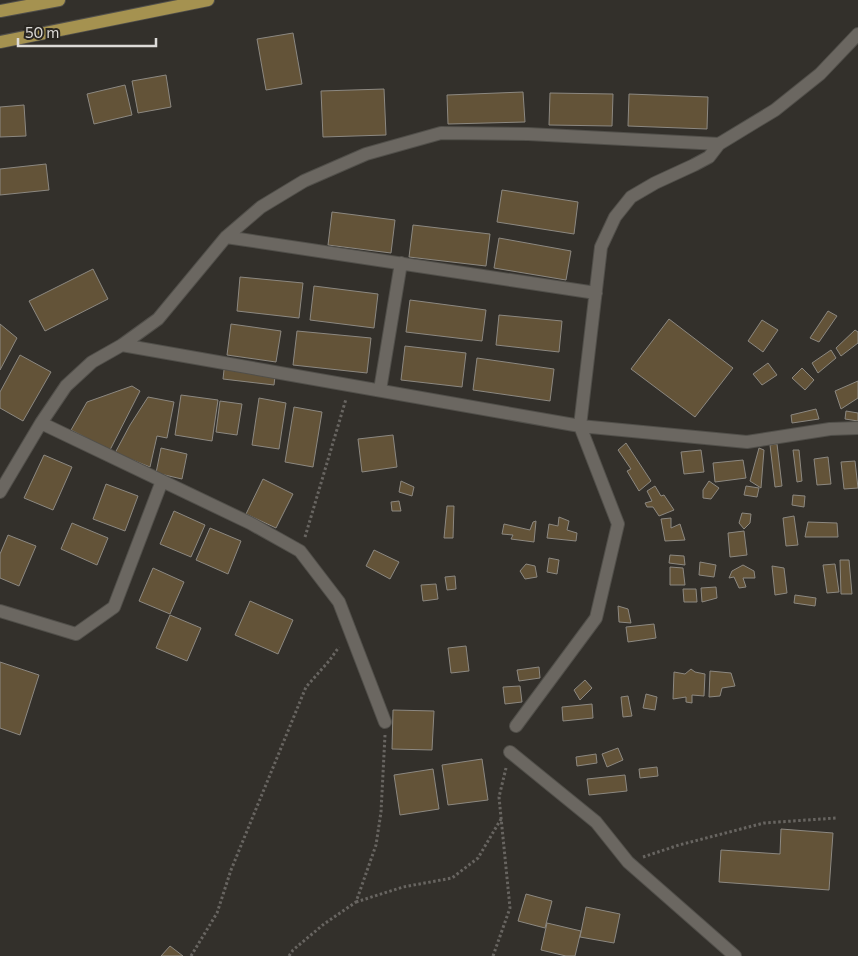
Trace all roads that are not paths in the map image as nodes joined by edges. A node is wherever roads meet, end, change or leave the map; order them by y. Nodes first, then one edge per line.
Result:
1 (59, 0) edge
2 (208, 0) edge
3 (0, 11) edge
4 (858, 34) edge
5 (0, 42) edge
6 (719, 144) junction
7 (226, 237) junction
8 (401, 263) junction
9 (596, 293) junction
10 (122, 344) junction
11 (380, 390) junction
12 (41, 423) junction
13 (580, 426) junction
14 (858, 428) edge
15 (162, 481) junction
16 (0, 492) edge
17 (0, 611) edge
18 (385, 722) road end
19 (516, 726) dead end
20 (510, 752) road end
21 (735, 956) edge

1 - 3 main road
2 - 5 main road
4 - 6 street
6 - 7 street
6 - 9 street
7 - 8 street
7 - 10 street
8 - 9 street
8 - 11 street
9 - 13 street
10 - 11 street
10 - 12 street
11 - 13 street
12 - 15 street
12 - 16 street
13 - 14 street
13 - 19 street
15 - 17 street
15 - 18 street
20 - 21 street

